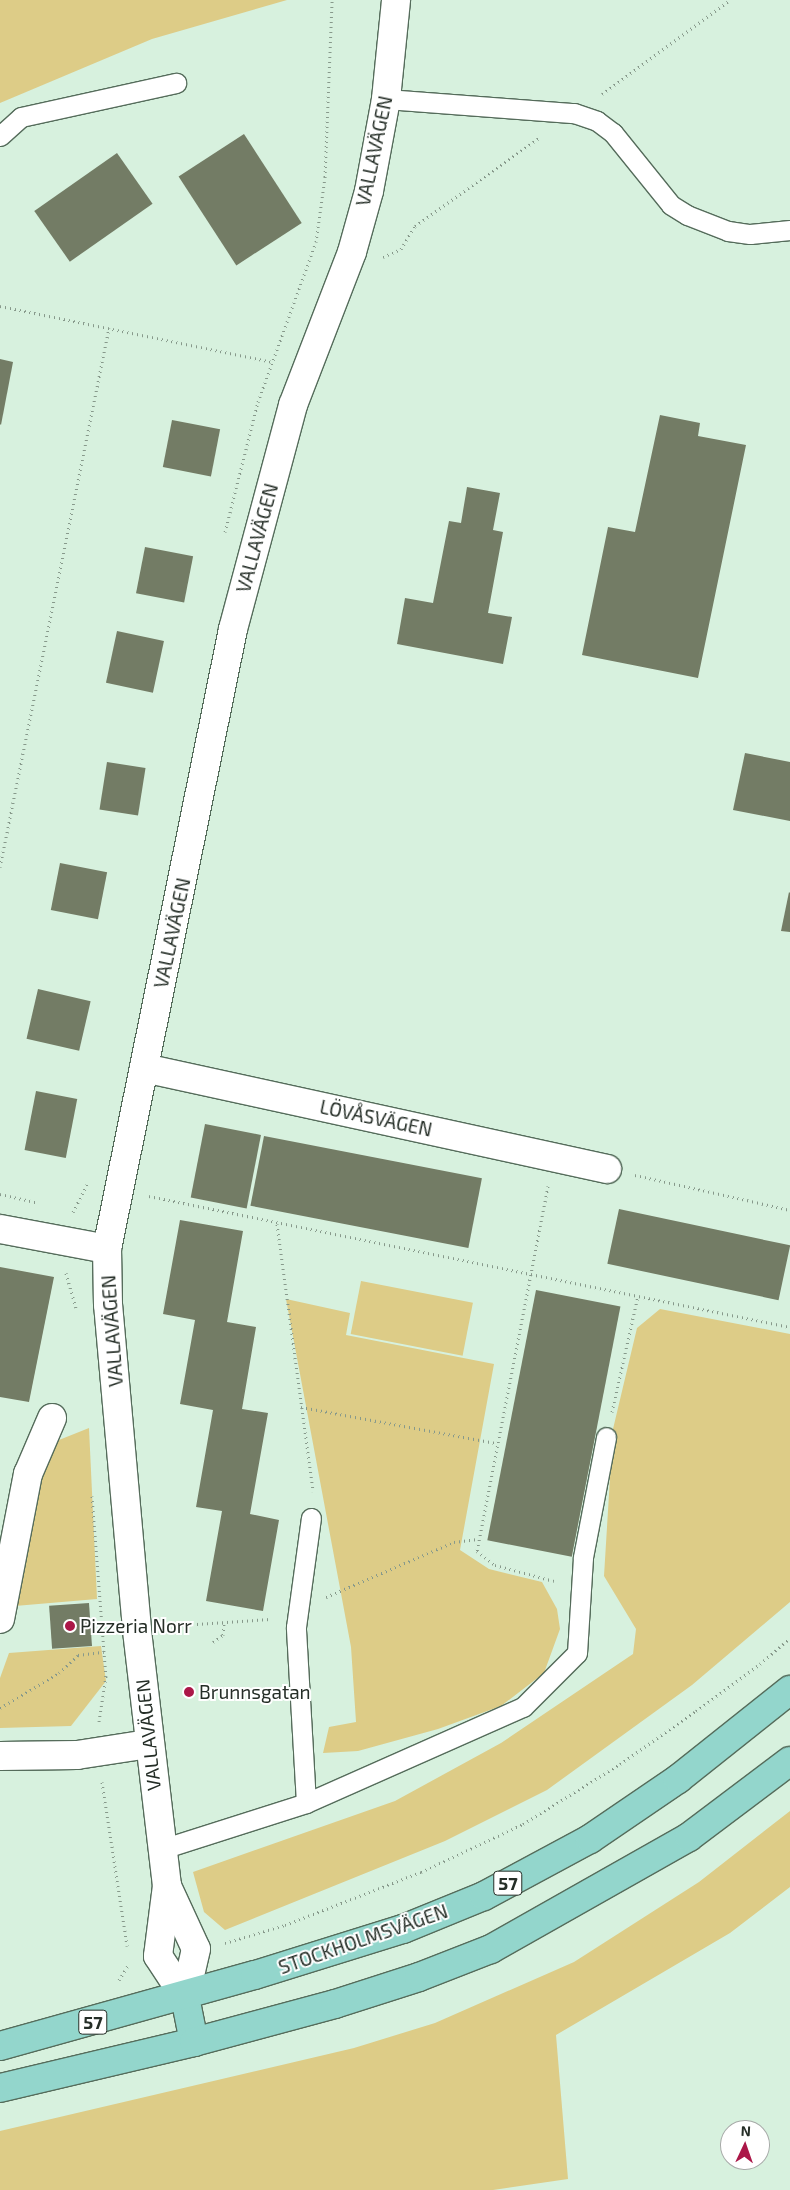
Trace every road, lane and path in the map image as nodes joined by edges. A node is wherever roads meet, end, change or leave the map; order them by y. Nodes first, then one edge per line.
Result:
1 (396, 0) edge
2 (730, 0) edge
3 (176, 83) dead end
4 (386, 99) junction
5 (574, 114) junction
6 (0, 136) edge
7 (790, 230) edge
8 (316, 242) dead end
9 (352, 252) junction
10 (0, 306) edge
11 (109, 328) junction
12 (272, 362) dead end
13 (0, 867) edge
14 (144, 1068) junction
15 (554, 1157) junction
16 (607, 1169) joint
17 (88, 1182) dead end
18 (119, 1189) junction
19 (790, 1210) edge
20 (277, 1224) junction
21 (0, 1229) edge
22 (107, 1249) junction
23 (530, 1275) junction
24 (638, 1296) junction
25 (790, 1327) edge
26 (301, 1407) junction
27 (52, 1418) dead end
28 (606, 1437) joint
29 (496, 1443) junction
30 (311, 1518) joint
31 (582, 1589) junction
32 (0, 1619) edge
33 (224, 1623) dead end
34 (790, 1638) edge
35 (213, 1642) dead end
36 (104, 1652) dead end
37 (790, 1690) edge
38 (0, 1708) edge
39 (149, 1744) junction
40 (0, 1756) edge
41 (790, 1762) edge
42 (306, 1803) junction
43 (162, 1849) junction
44 (167, 1886) junction
45 (224, 1943) dead end
46 (185, 1997) junction
47 (194, 2042) junction
48 (0, 2046) edge
49 (0, 2088) edge

1 - 4 street, VALLAVÄGEN
2 - 5 path
3 - 6 lane
4 - 5 lane
4 - 9 street, VALLAVÄGEN
5 - 7 lane
5 - 9 path
8 - 9 path
9 - 14 street, VALLAVÄGEN
10 - 11 path
11 - 12 path
11 - 13 path
14 - 15 street, LÖVÅSVÄGEN
14 - 18 street, VALLAVÄGEN
15 - 16 street, LÖVÅSVÄGEN
15 - 23 path
16 - 19 path
17 - 18 path
18 - 20 path
18 - 22 street, VALLAVÄGEN
20 - 23 path
20 - 26 path
21 - 22 street
22 - 39 street, VALLAVÄGEN
23 - 24 path
23 - 29 path
24 - 25 path
24 - 28 path
26 - 29 path
26 - 30 path
27 - 32 street
28 - 31 lane
29 - 31 path
30 - 42 lane
31 - 42 lane
33 - 35 path
34 - 45 path
36 - 38 path
37 - 46 main road, STOCKHOLMSVÄGEN / 57
39 - 40 street
39 - 43 street, VALLAVÄGEN
41 - 47 main road, 57
42 - 43 lane
43 - 44 street, VALLAVÄGEN
44 - 46 street, VALLAVÄGEN
44 - 46 street, VALLAVÄGEN
46 - 47 main road
46 - 48 main road, STOCKHOLMSVÄGEN / 57
47 - 49 main road, 57

